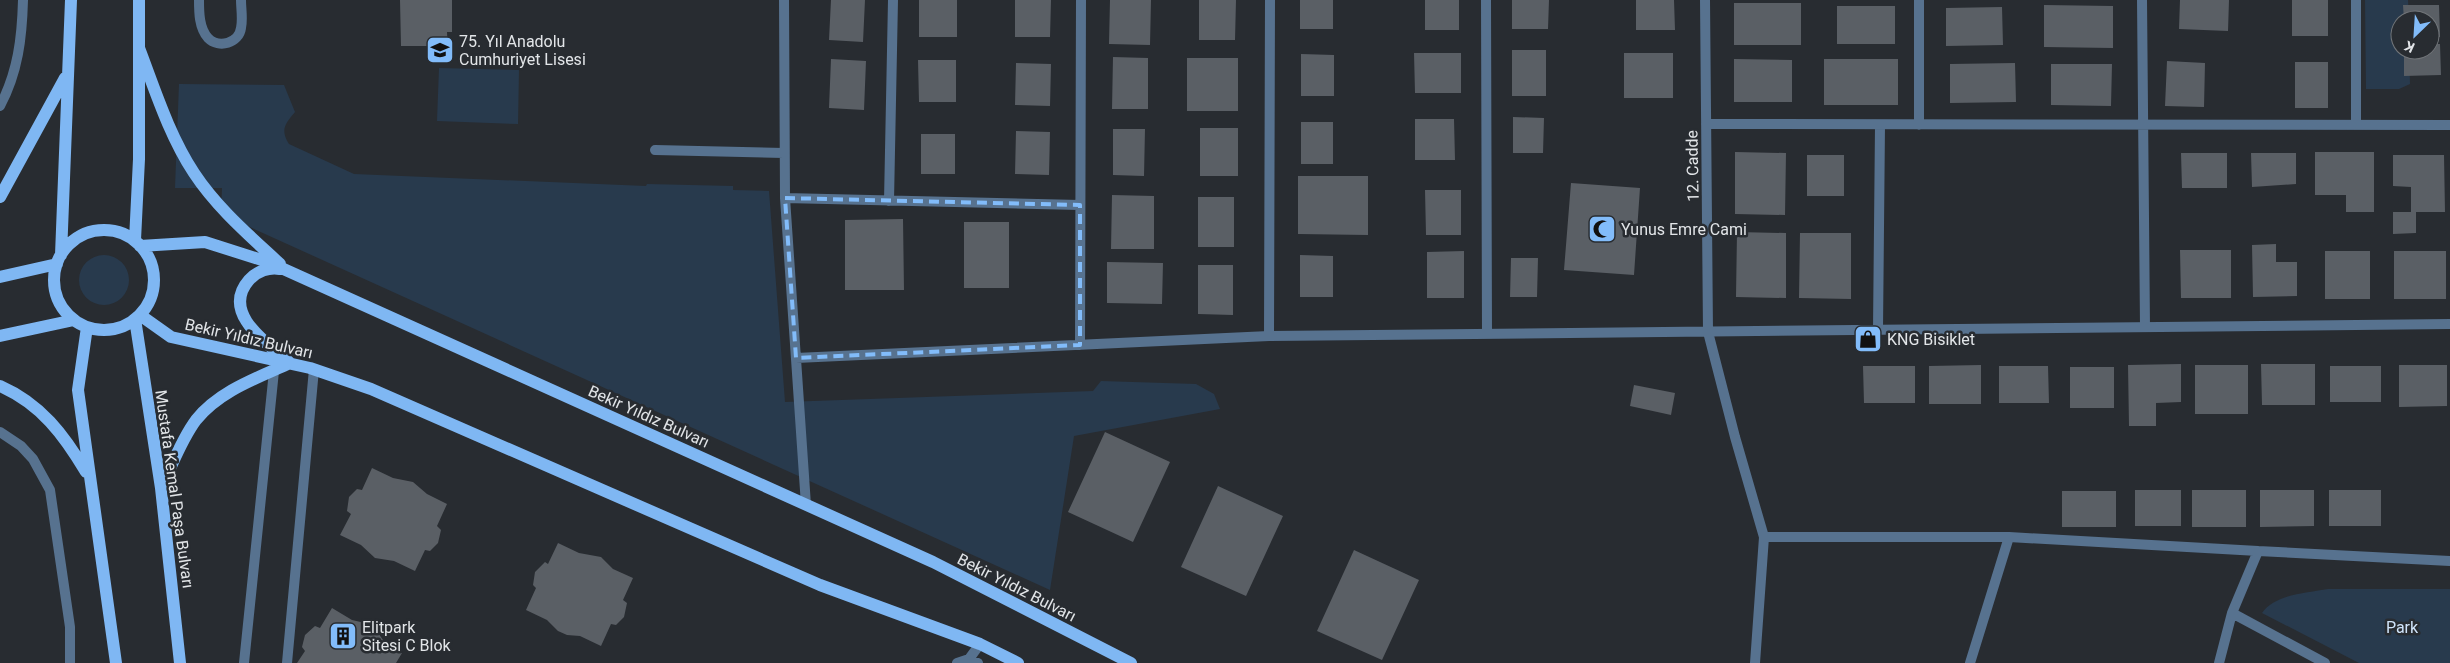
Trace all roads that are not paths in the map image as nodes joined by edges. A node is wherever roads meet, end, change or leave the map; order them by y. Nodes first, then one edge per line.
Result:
1 (23, 0) edge
2 (71, 0) edge
3 (139, 0) edge
4 (199, 0) edge
5 (241, 0) edge
6 (784, 0) edge
7 (893, 0) edge
8 (1081, 0) edge
9 (1270, 0) edge
10 (1486, 0) edge
11 (1705, 0) edge
12 (1919, 0) edge
13 (2142, 0) edge
14 (2356, 0) edge
15 (139, 48) junction
16 (68, 74) junction
17 (0, 106) edge
18 (1706, 124) junction
19 (1919, 124) junction
20 (1880, 125) junction
21 (2143, 125) junction
22 (2356, 125) junction
23 (2450, 125) edge
24 (655, 150) dead end
25 (784, 153) junction
26 (0, 197) edge
27 (786, 198) junction
28 (889, 201) junction
29 (1080, 205) junction
30 (138, 243) junction
31 (59, 260) junction
32 (285, 270) junction
33 (0, 277) edge
34 (137, 317) junction
35 (74, 320) junction
36 (2450, 324) edge
37 (86, 326) junction
38 (2145, 327) junction
39 (1878, 330) junction
40 (1708, 332) junction
41 (1487, 334) junction
42 (0, 336) edge
43 (1269, 336) junction
44 (1080, 345) junction
45 (796, 358) junction
46 (290, 363) junction
47 (314, 369) junction
48 (274, 371) junction
49 (0, 386) edge
50 (0, 432) edge
51 (90, 479) junction
52 (161, 488) junction
53 (806, 505) junction
54 (1764, 537) junction
55 (2010, 538) junction
56 (2258, 551) junction
57 (2450, 561) edge
58 (2232, 613) junction
59 (980, 644) junction
60 (974, 661) edge
61 (70, 663) edge
62 (116, 663) edge
63 (180, 663) edge
64 (244, 663) edge
65 (287, 663) edge
66 (957, 663) edge
67 (1018, 663) edge
68 (1131, 663) edge
69 (1755, 663) edge
70 (1970, 663) edge
71 (2219, 663) edge
72 (2325, 663) edge

1 - 17 street
2 - 16 main road
3 - 15 main road
4 - 5 street
6 - 25 street
7 - 28 street
8 - 29 street
9 - 43 street
10 - 41 street
11 - 18 street, 12. Cadde
12 - 19 street
13 - 21 street
14 - 22 street
15 - 30 main road
15 - 32 main road
16 - 26 main road
16 - 31 main road
18 - 20 street
18 - 40 street, 12. Cadde
19 - 20 street
19 - 21 street
20 - 39 street
21 - 22 street
21 - 38 street
22 - 23 street
24 - 25 street
25 - 27 street
27 - 28 street
27 - 45 street
28 - 29 street
29 - 44 street
30 - 31 main road
30 - 32 main road, Bekir Yıldız Bulvarı
30 - 34 main road
31 - 33 main road
31 - 35 main road
32 - 46 main road
32 - 53 main road, Bekir Yıldız Bulvarı
34 - 37 main road
34 - 46 main road, Bekir Yıldız Bulvarı
34 - 52 main road, Mustafa Kemal Paşa Bulvarı
35 - 37 main road
35 - 42 main road
36 - 38 street
37 - 51 main road
38 - 39 street
39 - 40 street
40 - 41 street
40 - 54 street, 12. Cadde
41 - 43 street
43 - 44 street
44 - 45 street
45 - 53 street
46 - 47 main road, Bekir Yıldız Bulvarı
46 - 48 main road
47 - 59 main road, Bekir Yıldız Bulvarı
47 - 65 street
48 - 52 main road
48 - 64 street
49 - 51 main road
50 - 61 street
51 - 62 main road
52 - 63 main road, Mustafa Kemal Paşa Bulvarı
53 - 68 main road, Bekir Yıldız Bulvarı
54 - 55 street
54 - 69 street
55 - 56 street
55 - 70 street
56 - 57 street
56 - 58 street
58 - 71 street
58 - 72 street
59 - 60 street
59 - 67 main road, Bekir Yıldız Bulvarı
60 - 66 street

